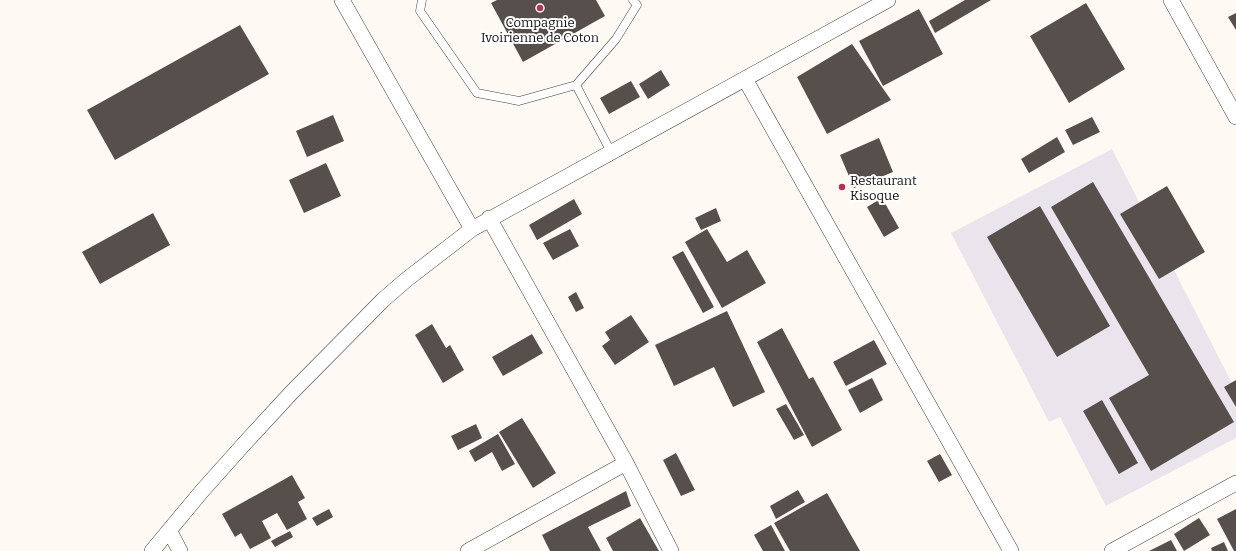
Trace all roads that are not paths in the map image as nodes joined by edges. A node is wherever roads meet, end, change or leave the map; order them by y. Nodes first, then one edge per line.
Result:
1 (342, 0) edge
2 (422, 0) edge
3 (633, 0) edge
4 (888, 0) edge
5 (1171, 0) edge
6 (746, 79) junction
7 (576, 85) junction
8 (1236, 117) edge
9 (611, 152) junction
10 (489, 218) junction
11 (472, 229) junction
12 (626, 463) junction
13 (1236, 483) edge
14 (170, 532) junction
15 (152, 551) edge
16 (180, 551) edge
17 (468, 551) edge
18 (671, 551) edge
19 (1011, 551) edge
20 (1112, 551) edge

1 - 11 street
2 - 7 lane
3 - 7 lane
4 - 6 street
5 - 8 street
6 - 9 street
6 - 19 street
7 - 9 lane
9 - 10 street
10 - 11 street
10 - 12 street
11 - 14 street
12 - 17 street
12 - 18 street
13 - 20 street
14 - 15 street
14 - 16 street

